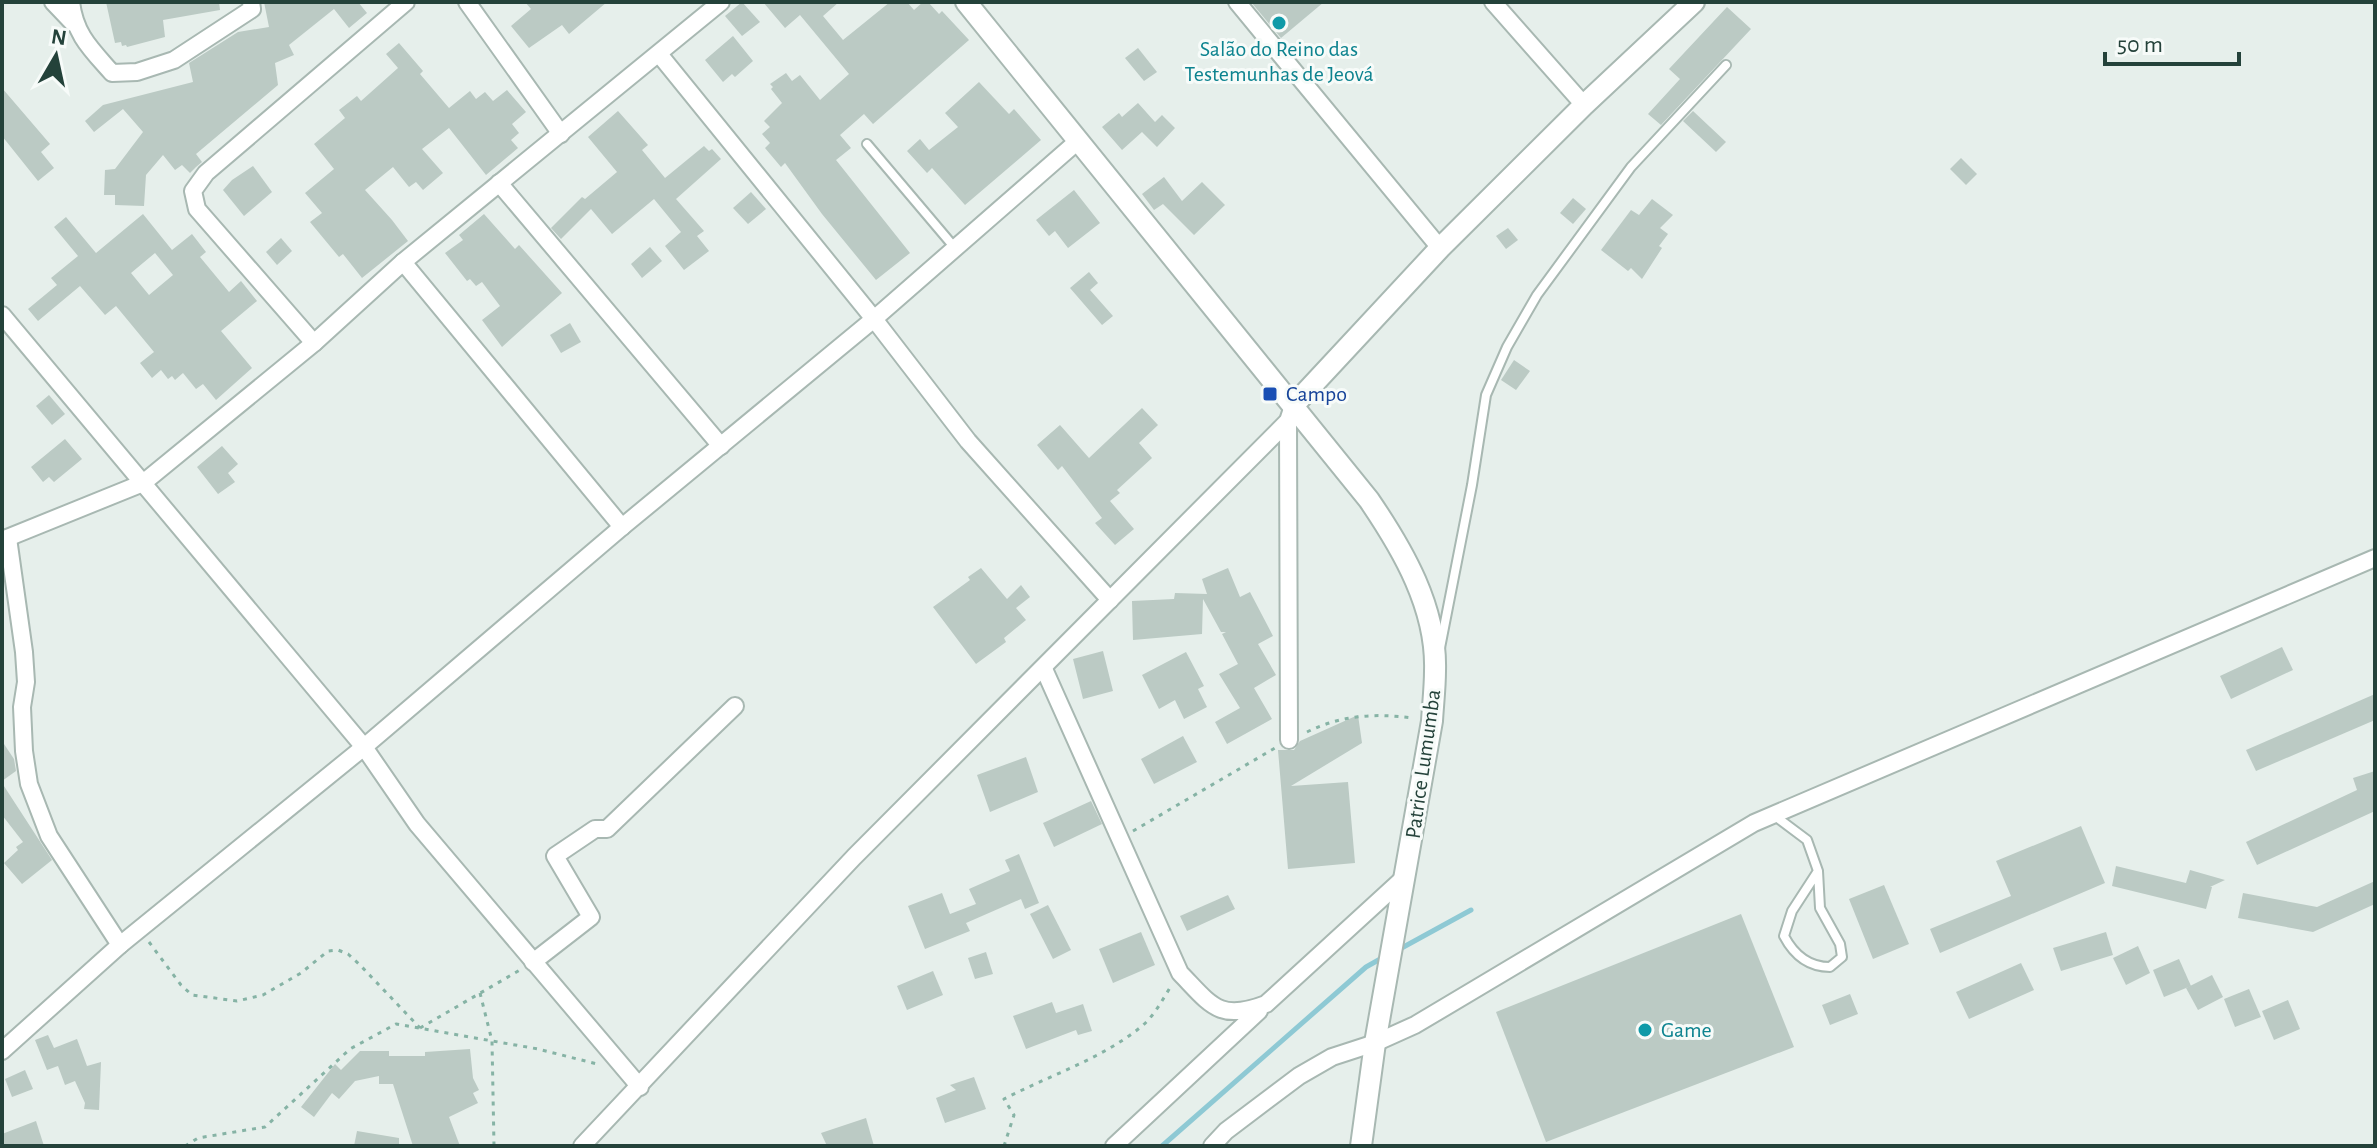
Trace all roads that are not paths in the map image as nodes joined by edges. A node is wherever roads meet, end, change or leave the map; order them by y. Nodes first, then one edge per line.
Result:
1 (53, 2) edge
2 (71, 2) edge
3 (251, 2) edge
4 (406, 2) edge
5 (467, 2) edge
6 (721, 2) edge
7 (966, 2) edge
8 (1237, 2) edge
9 (1493, 2) edge
10 (1694, 2) edge
11 (73, 23) junction
12 (659, 54) junction
13 (1726, 65) dead end
14 (1584, 105) junction
15 (561, 134) junction
16 (1079, 140) junction
17 (867, 144) dead end
18 (499, 183) junction
19 (955, 248) junction
20 (1440, 248) junction
21 (403, 262) junction
22 (2, 315) edge
23 (874, 319) junction
24 (314, 343) junction
25 (1290, 414) junction
26 (721, 446) junction
27 (143, 483) junction
28 (622, 527) junction
29 (5, 539) edge
30 (2375, 558) edge
31 (1110, 600) junction
32 (1044, 669) junction
33 (1435, 672) junction
34 (735, 706) dead end
35 (1289, 740) road end
36 (364, 747) junction
37 (1774, 815) junction
38 (1818, 871) junction
39 (1406, 876) junction
40 (120, 945) junction
41 (533, 962) junction
42 (1266, 1004) junction
43 (1375, 1043) junction
44 (2, 1051) edge
45 (640, 1087) junction
46 (582, 1146) edge
47 (1114, 1146) edge
48 (1212, 1146) edge
49 (1361, 1146) edge

1 - 11 street
2 - 11 street
3 - 11 street
4 - 24 street
5 - 15 street
6 - 12 street
7 - 16 street, Patrice Lumumba
8 - 20 street
9 - 14 street
10 - 14 street
12 - 15 street
12 - 23 street
13 - 33 lane
14 - 20 street
15 - 18 street
16 - 19 street
16 - 25 street, Patrice Lumumba
17 - 19 lane
18 - 21 street
18 - 26 street
19 - 23 street
20 - 25 street
21 - 24 street
21 - 28 street
22 - 27 street
23 - 26 street
23 - 31 street
24 - 27 street
25 - 31 street
25 - 33 street, Patrice Lumumba
25 - 35 street
26 - 28 street
27 - 29 street
27 - 36 street
28 - 36 street
29 - 40 street
30 - 37 street
31 - 32 street
32 - 42 street
32 - 45 street
33 - 39 street, Patrice Lumumba
34 - 41 street
36 - 40 street
36 - 41 street
37 - 38 lane
37 - 43 street
38 - 38 lane
39 - 42 street
39 - 43 street, Patrice Lumumba
40 - 44 street
41 - 45 street
42 - 47 street
43 - 48 street
43 - 49 street
45 - 46 street

